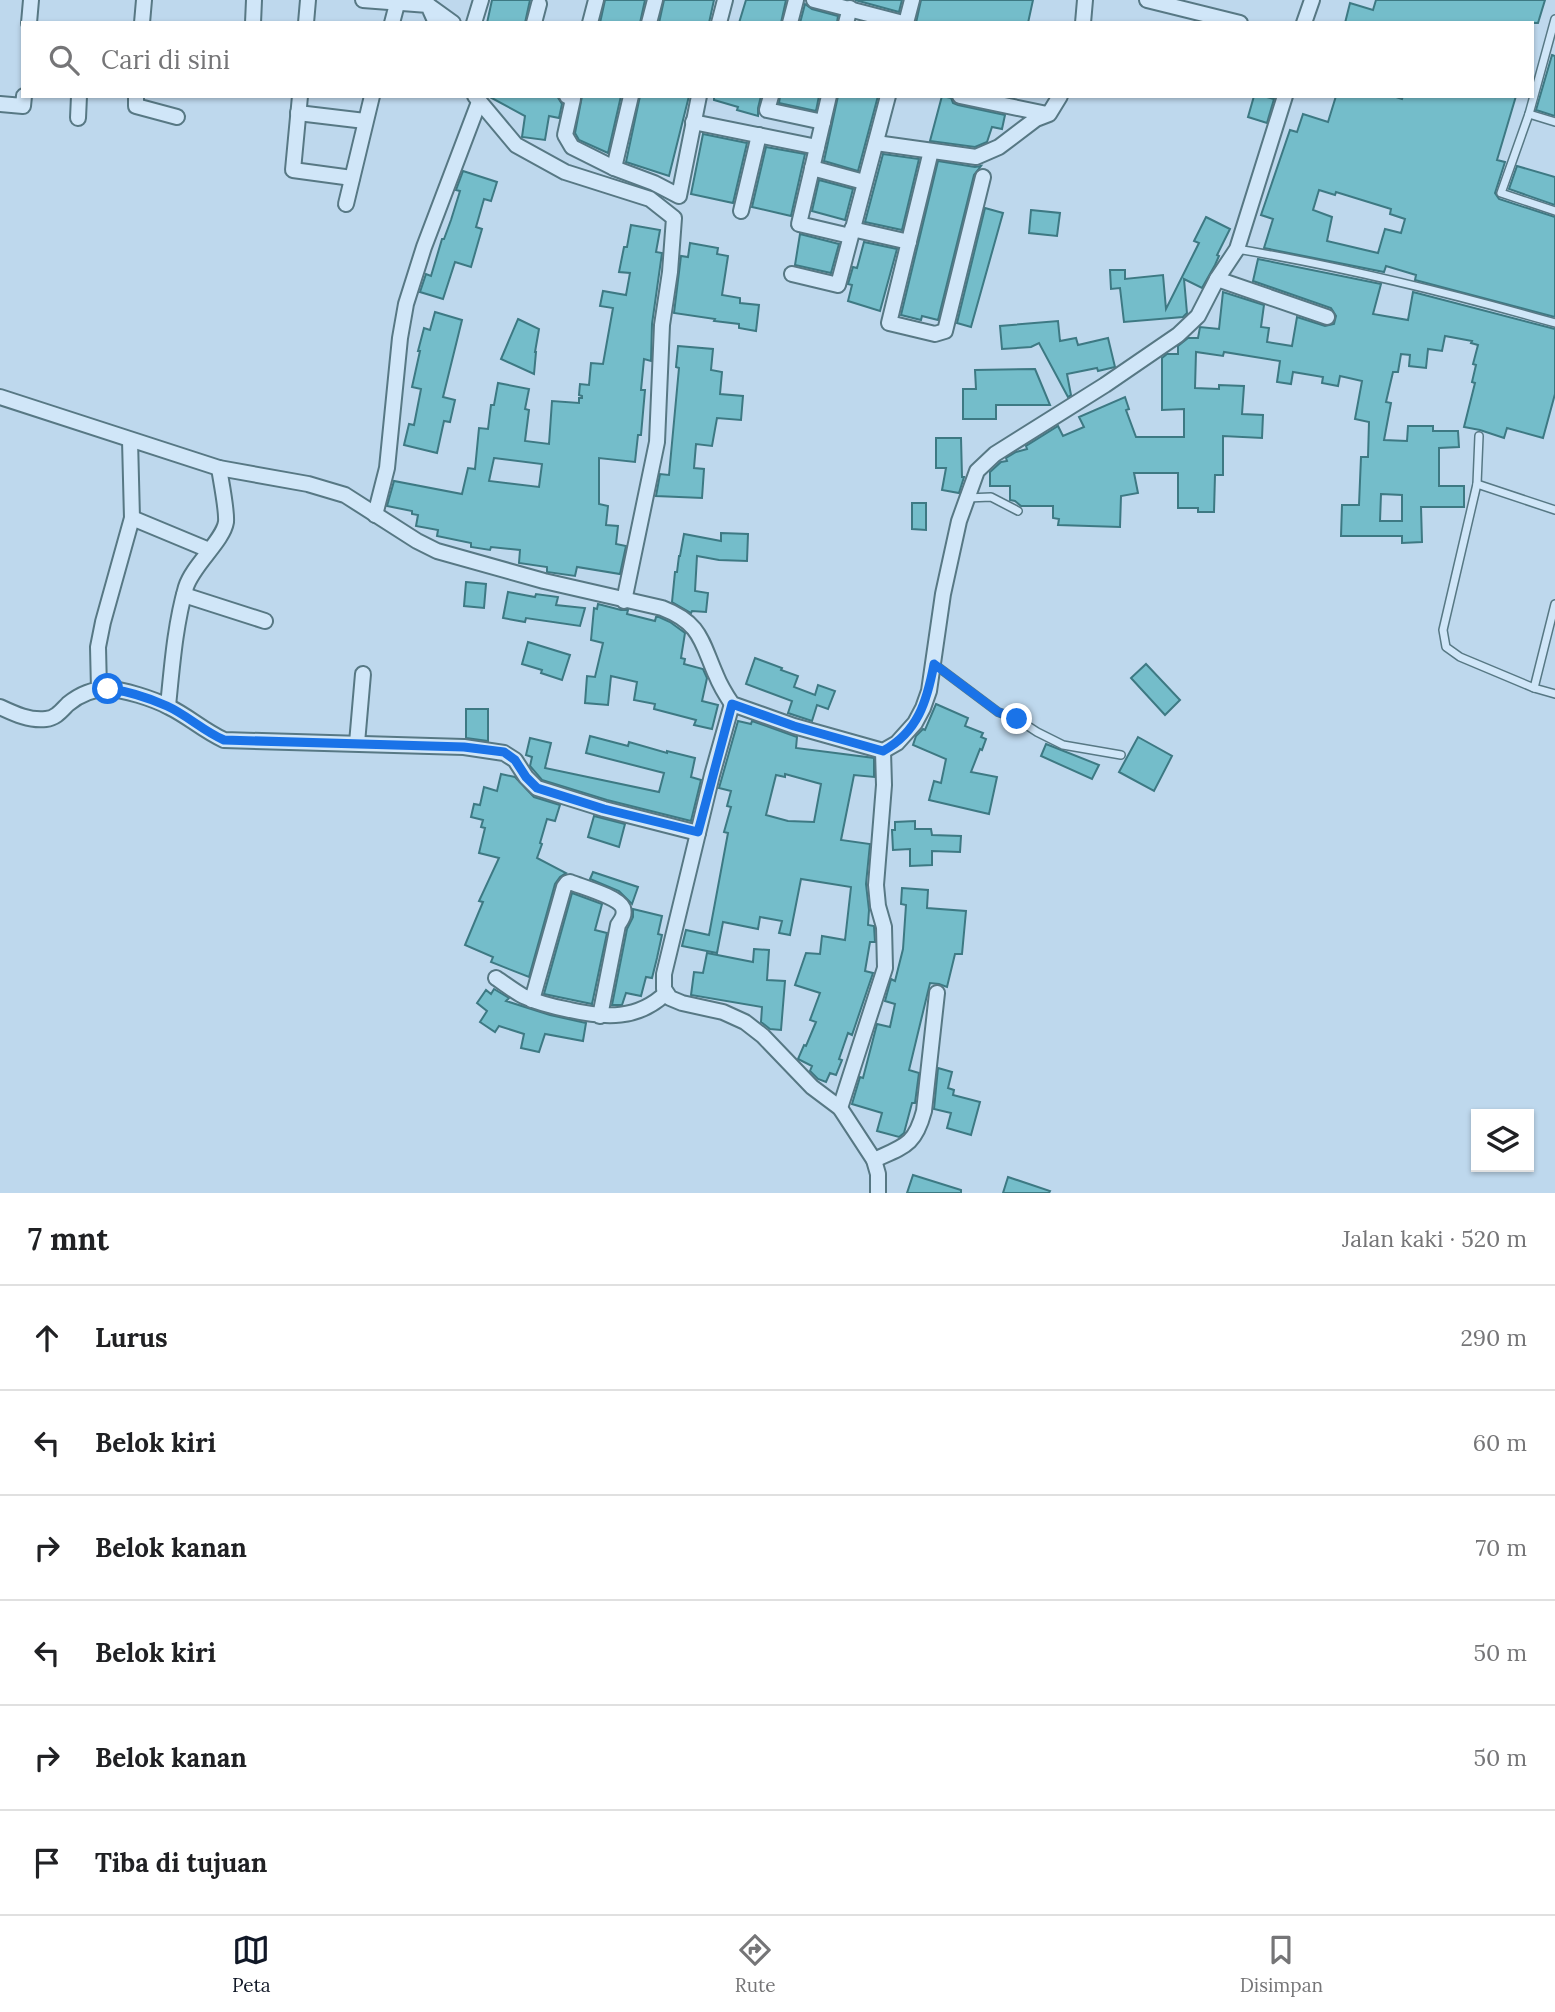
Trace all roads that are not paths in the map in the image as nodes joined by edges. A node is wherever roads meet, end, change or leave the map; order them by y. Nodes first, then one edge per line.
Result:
1 (31, 0) edge
2 (144, 0) edge
3 (254, 0) edge
4 (308, 0) edge
5 (363, 0) edge
6 (481, 0) edge
7 (596, 0) edge
8 (655, 0) edge
9 (725, 0) edge
10 (796, 0) edge
11 (814, 0) edge
12 (912, 0) edge
13 (1085, 0) edge
14 (1147, 0) edge
15 (1312, 0) edge
16 (428, 2) edge
17 (1168, 2) edge
18 (397, 4) junction
19 (539, 4) dead end
20 (850, 8) junction
21 (1555, 19) edge
22 (29, 21) edge
23 (142, 21) edge
24 (254, 21) edge
25 (306, 21) edge
26 (393, 21) edge
27 (435, 21) edge
28 (451, 21) edge
29 (475, 21) edge
30 (535, 21) edge
31 (591, 21) edge
32 (650, 21) edge
33 (720, 21) edge
34 (791, 21) edge
35 (847, 21) edge
36 (898, 21) edge
37 (906, 21) edge
38 (1083, 21) edge
39 (1233, 21) edge
40 (1305, 21) edge
41 (1534, 96) edge
42 (24, 98) edge
43 (79, 98) edge
44 (136, 98) edge
45 (300, 98) edge
46 (371, 98) edge
47 (571, 98) edge
48 (631, 98) edge
49 (699, 98) edge
50 (770, 98) edge
51 (829, 98) edge
52 (887, 98) edge
53 (970, 98) edge
54 (1059, 98) edge
55 (1284, 98) edge
56 (1533, 98) edge
57 (477, 99) edge
58 (0, 104) edge
59 (155, 104) edge
60 (298, 113) junction
61 (1049, 114) junction
62 (1529, 114) junction
63 (177, 117) dead end
64 (78, 118) dead end
65 (365, 121) junction
66 (693, 122) junction
67 (823, 122) junction
68 (1555, 122) edge
69 (759, 135) junction
70 (876, 143) junction
71 (817, 147) junction
72 (932, 151) junction
73 (614, 168) junction
74 (812, 168) junction
75 (983, 177) dead end
76 (352, 178) junction
77 (864, 182) junction
78 (346, 204) dead end
79 (741, 211) dead end
80 (1555, 211) edge
81 (851, 232) junction
82 (909, 242) junction
83 (1237, 249) junction
84 (792, 274) dead end
85 (1217, 279) junction
86 (1327, 317) dead end
87 (1555, 323) edge
88 (0, 397) edge
89 (1479, 436) dead end
90 (130, 440) junction
91 (219, 468) junction
92 (1477, 484) junction
93 (966, 498) junction
94 (1555, 510) edge
95 (1018, 511) dead end
96 (375, 516) junction
97 (132, 518) junction
98 (209, 550) junction
99 (184, 595) junction
100 (624, 600) junction
101 (1555, 604) edge
102 (265, 621) dead end
103 (934, 664) junction
104 (363, 674) dead end
105 (1534, 688) junction
106 (99, 690) junction
107 (1555, 694) edge
108 (732, 704) junction
109 (168, 706) junction
110 (0, 707) edge
111 (357, 743) junction
112 (883, 751) junction
113 (1121, 755) dead end
114 (698, 832) junction
115 (496, 978) dead end
116 (666, 993) junction
117 (937, 993) dead end
118 (532, 1000) junction
119 (600, 1016) junction
120 (840, 1108) junction
121 (874, 1160) junction
122 (878, 1193) edge

1 - 22 street
2 - 23 street
3 - 24 street
4 - 25 street
5 - 18 street
6 - 29 street
7 - 31 street
8 - 32 street
9 - 33 street
10 - 34 street
11 - 20 street
12 - 37 street
13 - 38 street
14 - 17 street
15 - 40 street
16 - 18 street
16 - 27 street
16 - 28 street
17 - 39 street
18 - 26 street
19 - 30 street
20 - 35 street
20 - 36 street
21 - 41 lane
42 - 58 street
43 - 64 street
44 - 59 street
45 - 60 street
46 - 65 street
47 - 73 street
48 - 73 street
49 - 66 street
50 - 67 street
51 - 67 street
52 - 70 street
53 - 61 street
54 - 61 street
55 - 83 street
56 - 62 lane
57 - 96 street
57 - 100 street
59 - 63 street
60 - 65 street
60 - 76 street
61 - 72 street
62 - 68 lane
62 - 80 lane
65 - 76 street
66 - 69 street
66 - 73 street
67 - 71 street
69 - 71 street
69 - 79 street
70 - 72 street
70 - 77 street
71 - 74 street
72 - 82 street
74 - 77 street
74 - 81 street
75 - 82 street
76 - 78 street
77 - 81 street
81 - 82 street
81 - 84 street
83 - 85 street
83 - 87 lane
85 - 86 street
85 - 93 street
88 - 90 street
89 - 92 lane
90 - 91 street
90 - 97 street
91 - 96 street
91 - 98 street
92 - 94 lane
92 - 105 lane
93 - 95 lane
93 - 103 street
96 - 100 street
97 - 98 street
97 - 106 street
98 - 99 street
99 - 102 street
99 - 109 street
100 - 108 street
101 - 105 lane
103 - 112 street
103 - 113 lane
104 - 111 street
105 - 107 lane
106 - 109 street
106 - 110 street
108 - 112 street
108 - 114 street
109 - 111 street
111 - 114 street
112 - 120 street
114 - 116 street
115 - 118 street
116 - 119 street
116 - 120 street
117 - 121 street
118 - 119 street
118 - 119 street
120 - 121 street
121 - 122 street

